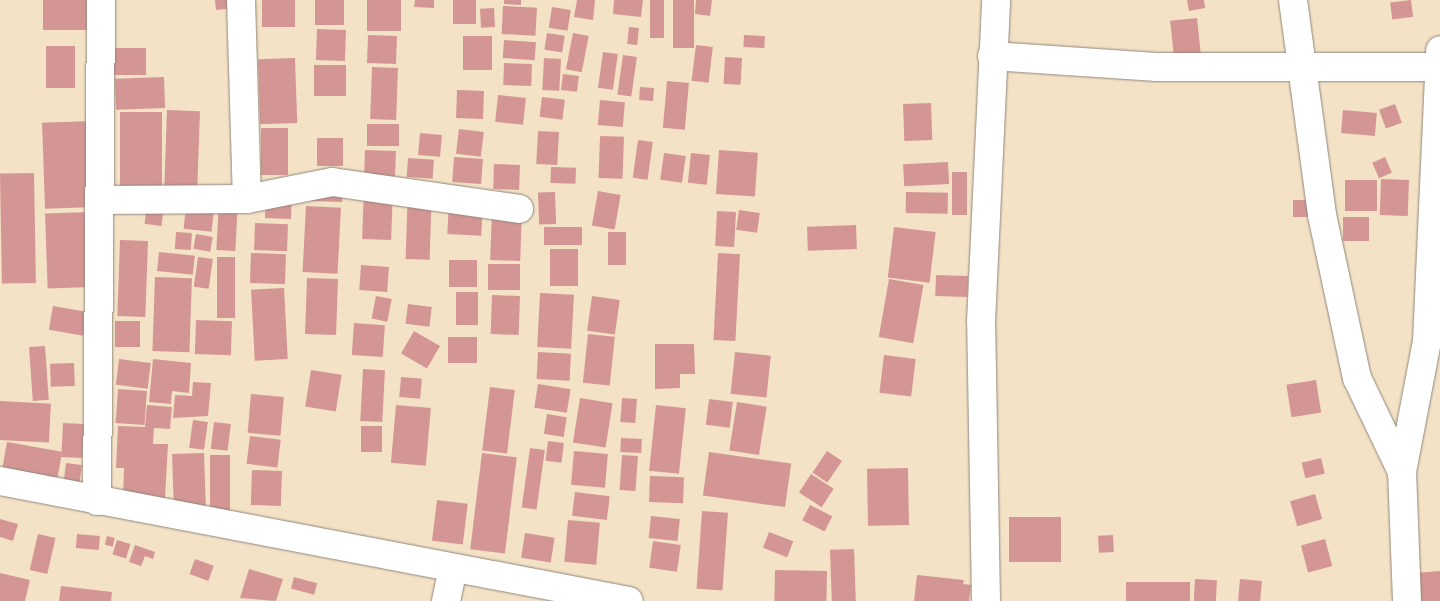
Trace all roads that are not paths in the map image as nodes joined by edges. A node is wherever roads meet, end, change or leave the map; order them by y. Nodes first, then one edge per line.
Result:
1 (101, 0) edge
2 (241, 0) edge
3 (996, 0) edge
4 (1293, 0) edge
5 (1440, 50) edge
6 (992, 56) junction
7 (1440, 66) edge
8 (1300, 68) junction
9 (1438, 167) edge
10 (247, 199) junction
11 (100, 200) junction
12 (519, 208) dead end
13 (1402, 472) junction
14 (0, 480) edge
15 (97, 501) junction
16 (453, 568) junction
17 (446, 601) edge
18 (629, 601) edge
19 (986, 601) edge
20 (1407, 601) edge

1 - 11 street
2 - 10 street
3 - 6 street
4 - 8 street
5 - 7 street
6 - 8 street
6 - 19 street
7 - 8 street
7 - 9 street
8 - 13 street
9 - 13 street
10 - 11 street
10 - 12 street
11 - 15 street
13 - 20 street
14 - 15 street
15 - 16 street
16 - 17 street
16 - 18 street

